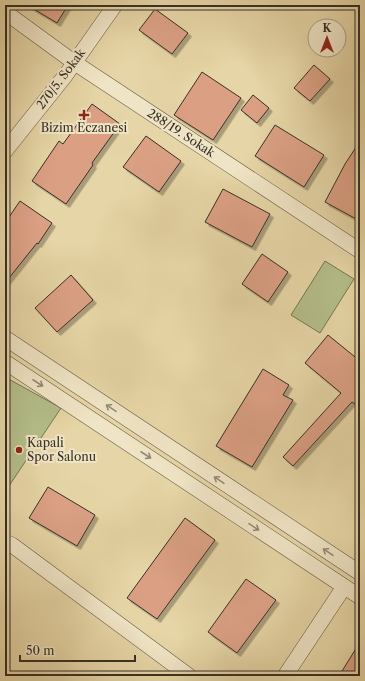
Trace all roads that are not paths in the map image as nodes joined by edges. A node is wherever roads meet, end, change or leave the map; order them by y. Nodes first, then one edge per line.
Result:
1 (115, 5) edge
2 (5, 12) edge
3 (75, 63) junction
4 (5, 151) edge
5 (360, 250) edge
6 (5, 338) edge
7 (5, 362) edge
8 (5, 542) edge
9 (360, 573) edge
10 (344, 587) junction
11 (360, 597) edge
12 (189, 676) edge
13 (285, 676) edge

1 - 3 street, 270/5. Sokak
2 - 3 street, 288/19. Sokak
3 - 4 street, 270/5. Sokak
3 - 5 street, 288/19. Sokak
9 -> 6 street
7 -> 10 street
8 - 12 street
10 - 11 street
10 - 13 street

